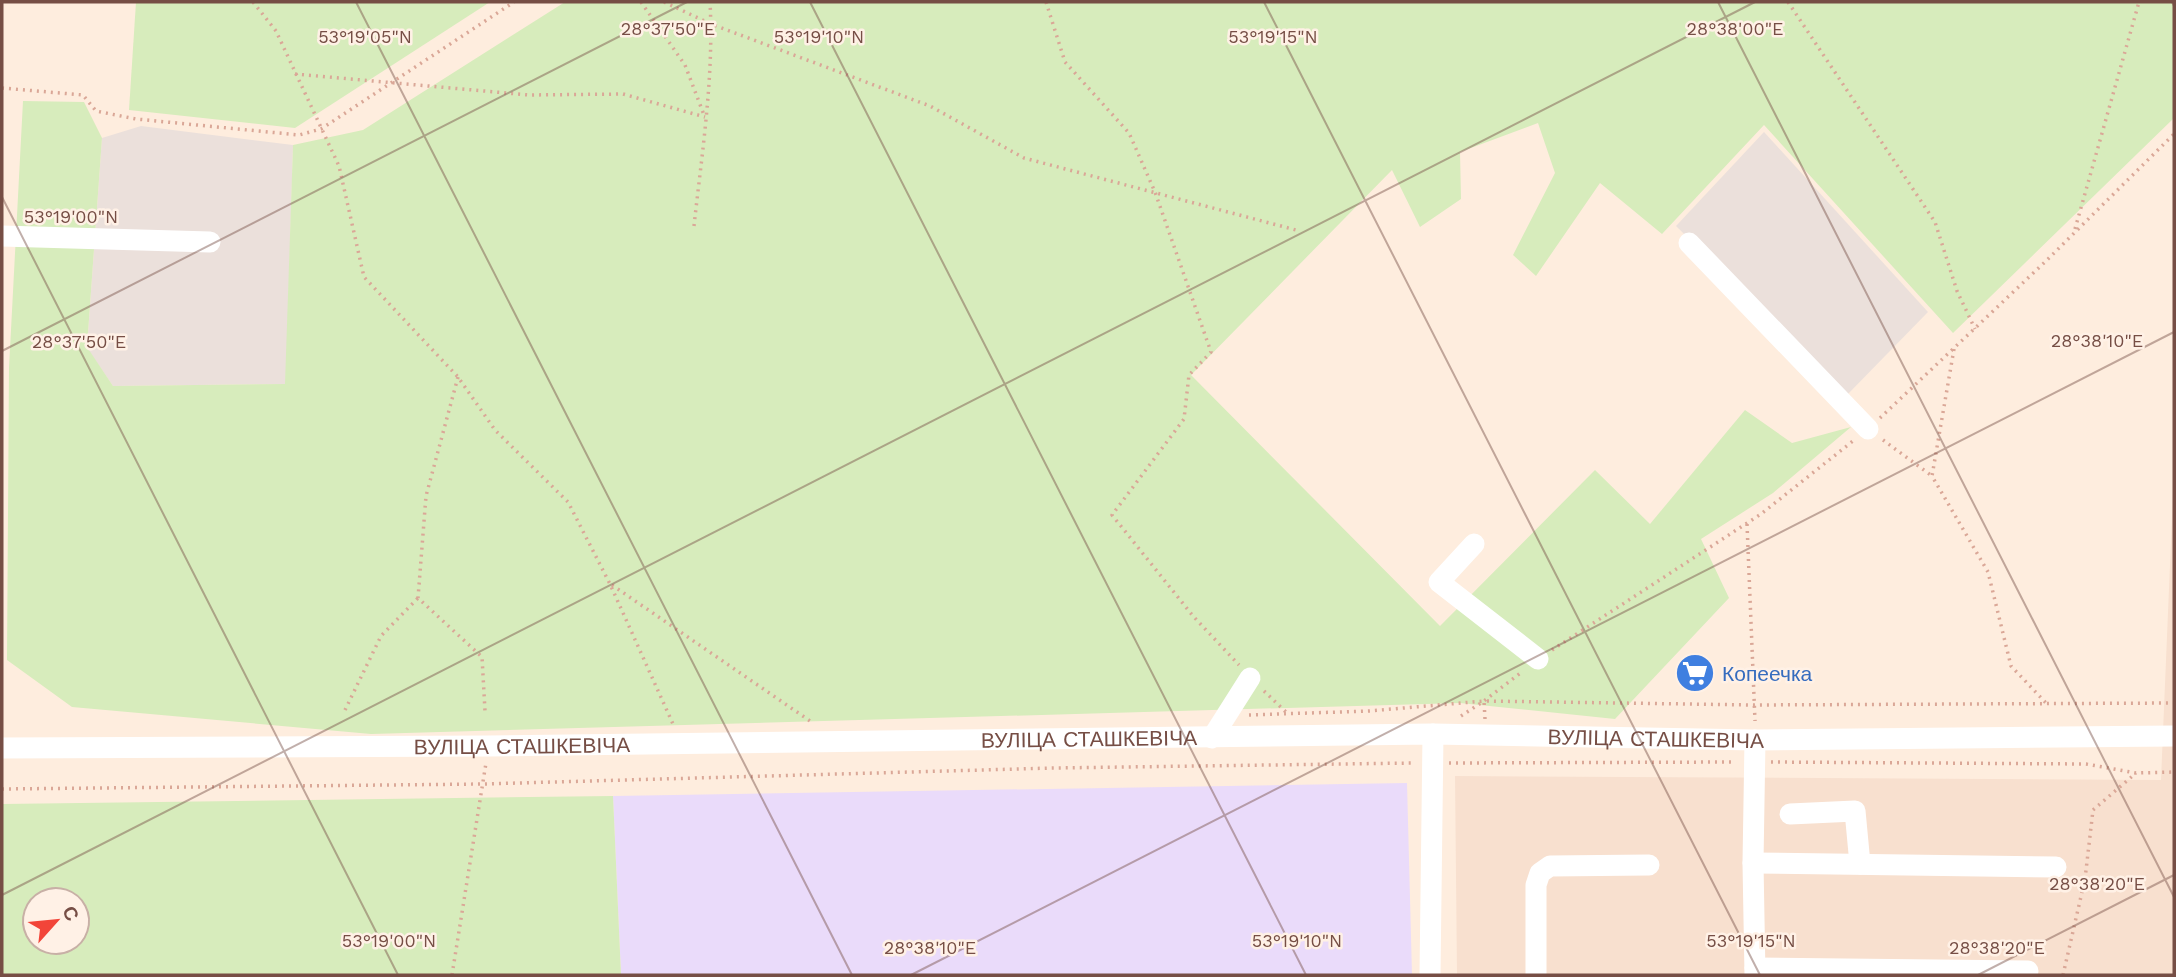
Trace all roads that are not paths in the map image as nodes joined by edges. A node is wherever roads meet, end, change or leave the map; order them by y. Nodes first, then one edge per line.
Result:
1 (2, 236) edge
2 (210, 242) dead end
3 (1689, 243) dead end
4 (1868, 429) road end
5 (1474, 544) dead end
6 (1538, 660) road end
7 (1250, 678) road end
8 (1433, 734) junction
9 (2174, 736) edge
10 (1212, 737) junction
11 (1755, 740) junction
12 (2, 748) edge
13 (1790, 814) dead end
14 (1753, 863) junction
15 (1860, 864) junction
16 (1648, 865) dead end
17 (2056, 867) dead end
18 (2028, 971) dead end
19 (1755, 972) edge
20 (1430, 975) edge
21 (1536, 975) edge

1 - 2 street
3 - 4 street
5 - 6 street
7 - 10 street
8 - 10 street, ВУЛІЦА СТАШКЕВІЧА
8 - 11 street, ВУЛІЦА СТАШКЕВІЧА
8 - 20 street
9 - 11 street, ВУЛІЦА СТАШКЕВІЧА
10 - 12 street, ВУЛІЦА СТАШКЕВІЧА
11 - 14 street
13 - 15 street
14 - 15 street
14 - 19 street
15 - 17 street
16 - 21 street
18 - 19 street

